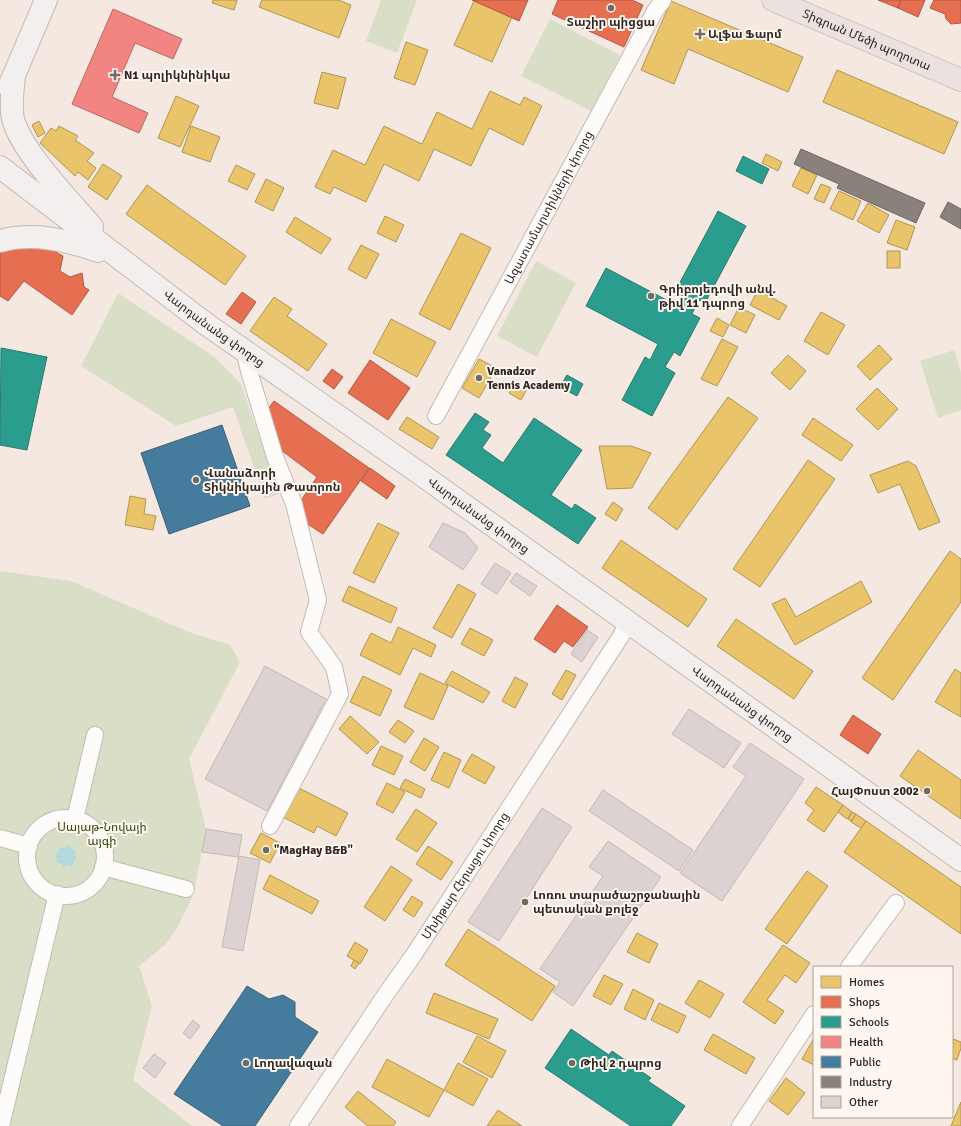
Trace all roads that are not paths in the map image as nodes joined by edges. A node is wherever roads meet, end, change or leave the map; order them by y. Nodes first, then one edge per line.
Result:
1 (46, 0) edge
2 (663, 0) edge
3 (773, 0) edge
4 (14, 74) junction
5 (961, 80) edge
6 (0, 109) edge
7 (0, 167) edge
8 (0, 241) edge
9 (119, 259) junction
10 (244, 350) junction
11 (436, 416) dead end
12 (628, 622) junction
13 (95, 735) dead end
14 (75, 819) junction
15 (270, 826) dead end
16 (0, 838) edge
17 (29, 846) junction
18 (961, 860) edge
19 (104, 866) junction
20 (186, 889) dead end
21 (57, 894) junction
22 (896, 903) dead end
23 (850, 966) edge
24 (813, 1016) edge
25 (1, 1126) edge
26 (298, 1126) edge
27 (740, 1126) edge

1 - 4 street
2 - 11 street, Ազատամարտիկների փողոց
3 - 5 main road, Տիգրան Մեծի պողոտա
4 - 6 street
4 - 9 street
7 - 9 street, Վարդանանց փողոց
8 - 9 street
9 - 10 street, Վարդանանց փողոց
10 - 12 street, Վարդանանց փողոց
10 - 15 street
12 - 18 street, Վարդանանց փողոց
12 - 26 street, Մխիթար Հերացու փողոց
13 - 14 street
14 - 17 street
14 - 19 street
16 - 17 street
17 - 21 street
19 - 20 street
19 - 21 street
21 - 25 street
22 - 23 street
24 - 27 street

